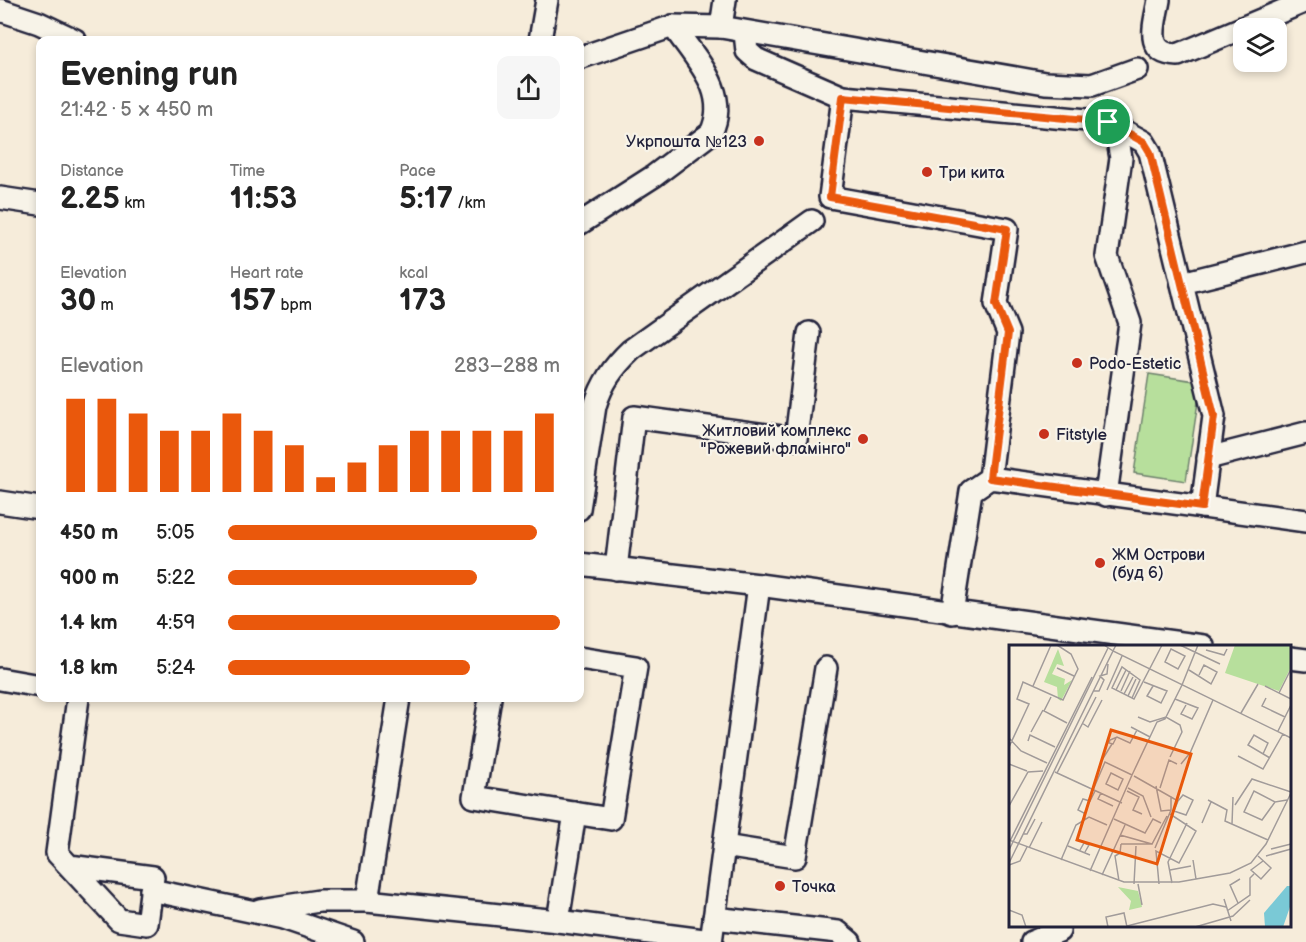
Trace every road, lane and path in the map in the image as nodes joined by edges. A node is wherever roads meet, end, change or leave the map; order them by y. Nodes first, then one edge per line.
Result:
1 (547, 0) edge
2 (725, 0) edge
3 (1159, 0) edge
4 (1306, 1) edge
5 (0, 10) edge
6 (673, 26) junction
7 (721, 27) junction
8 (745, 33) junction
9 (67, 36) edge
10 (541, 36) edge
11 (584, 56) edge
12 (1137, 69) dead end
13 (843, 97) junction
14 (1108, 122) junction
15 (0, 198) edge
16 (36, 203) edge
17 (584, 221) edge
18 (812, 221) dead end
19 (1306, 252) edge
20 (1182, 283) junction
21 (809, 333) dead end
22 (1306, 433) edge
23 (1208, 458) junction
24 (584, 477) edge
25 (990, 478) junction
26 (1106, 495) junction
27 (0, 502) edge
28 (36, 507) edge
29 (1202, 507) junction
30 (1306, 521) edge
31 (584, 565) edge
32 (616, 568) junction
33 (759, 585) junction
34 (952, 612) junction
35 (1196, 645) edge
36 (1291, 658) edge
37 (584, 659) edge
38 (1306, 660) edge
39 (826, 668) dead end
40 (0, 679) edge
41 (36, 685) edge
42 (77, 702) edge
43 (398, 702) edge
44 (489, 702) edge
45 (575, 813) junction
46 (724, 846) junction
47 (69, 866) junction
48 (151, 890) junction
49 (367, 901) junction
50 (250, 912) junction
51 (714, 918) junction
52 (558, 921) junction
53 (1061, 933) edge
54 (711, 941) edge
55 (353, 942) edge
56 (850, 942) edge
57 (1032, 942) edge

1 - 10 lane
2 - 7 lane
3 - 4 lane
5 - 9 lane
6 - 7 lane
6 - 11 lane
6 - 17 lane
7 - 8 lane
8 - 12 lane
8 - 13 lane
13 - 14 lane
13 - 25 lane
14 - 20 lane
14 - 26 lane
15 - 16 lane
18 - 24 lane
19 - 20 lane
20 - 23 lane
21 - 32 lane
22 - 23 lane
23 - 29 lane
25 - 26 lane
25 - 34 lane
26 - 29 lane
27 - 28 lane
29 - 30 lane
31 - 32 lane
32 - 33 lane
33 - 34 lane
33 - 46 lane
34 - 35 lane
36 - 38 lane
37 - 45 lane
39 - 46 lane
40 - 41 lane
42 - 47 lane
43 - 49 lane
44 - 45 lane
45 - 52 lane
46 - 51 lane
47 - 48 lane
47 - 48 lane
48 - 50 lane
49 - 50 lane
49 - 52 lane
50 - 55 lane
51 - 54 lane
51 - 56 lane
52 - 54 lane
53 - 57 lane

